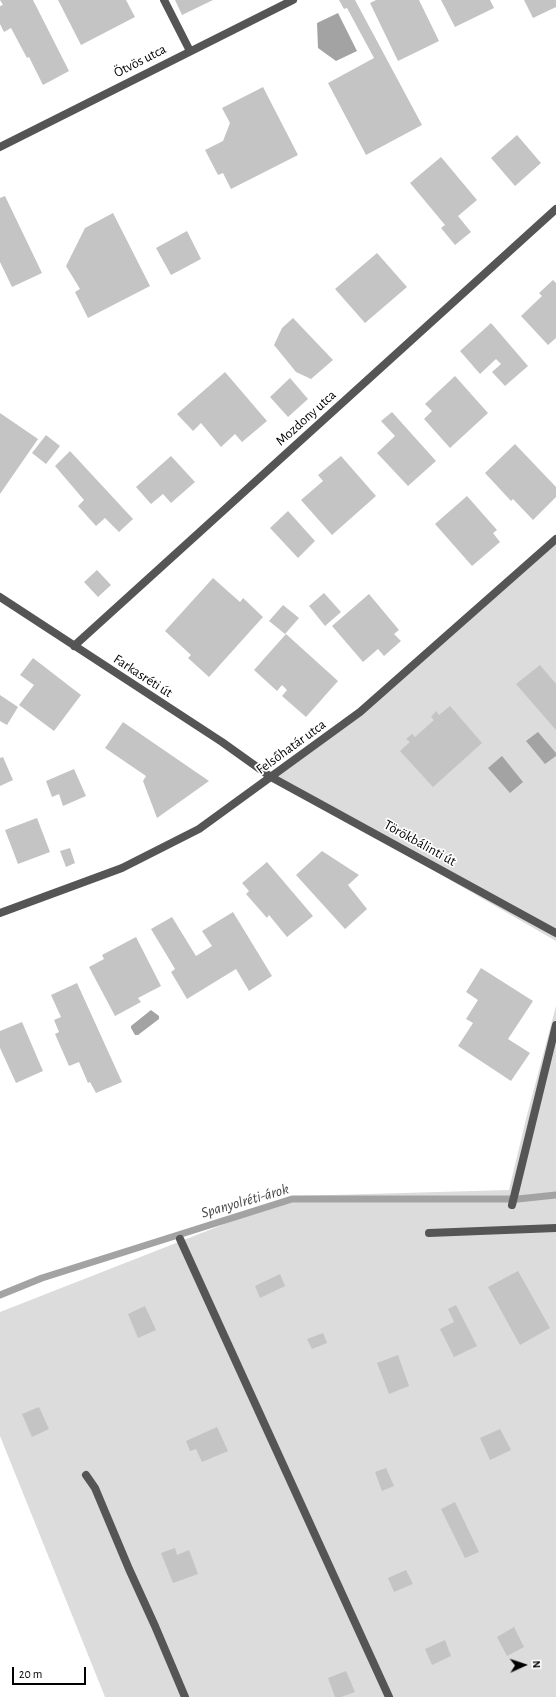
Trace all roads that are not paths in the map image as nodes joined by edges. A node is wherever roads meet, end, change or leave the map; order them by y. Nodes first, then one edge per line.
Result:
1 (164, 0) edge
2 (293, 0) edge
3 (190, 51) junction
4 (0, 147) edge
5 (556, 209) edge
6 (556, 538) edge
7 (0, 597) edge
8 (74, 646) junction
9 (272, 777) junction
10 (0, 913) edge
11 (556, 933) edge
12 (556, 1025) edge
13 (512, 1205) dead end
14 (556, 1228) edge
15 (429, 1233) dead end
16 (180, 1239) dead end
17 (86, 1475) dead end
18 (184, 1697) edge
19 (389, 1697) edge

1 - 3 street
2 - 3 street, Ötvös utca
3 - 4 street, Ötvös utca
5 - 8 street, Mozdony utca
6 - 9 street, Felsőhatár utca
7 - 8 street, Farkasréti út
8 - 9 street, Farkasréti út
9 - 10 street, Felsőhatár utca
9 - 11 street, Törökbálinti út
12 - 13 street
14 - 15 street
16 - 19 street
17 - 18 street

